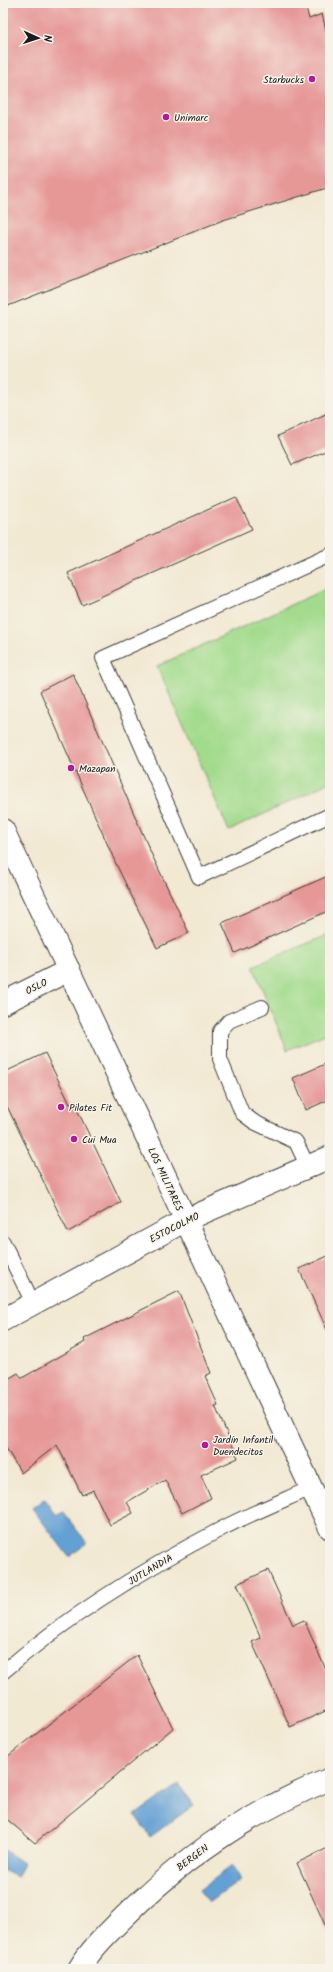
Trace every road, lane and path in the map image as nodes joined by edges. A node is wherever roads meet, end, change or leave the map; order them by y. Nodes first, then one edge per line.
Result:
1 (330, 555) edge
2 (330, 815) edge
3 (3, 830) edge
4 (68, 970) junction
5 (3, 1003) edge
6 (262, 1007) dead end
7 (330, 1157) edge
8 (308, 1167) junction
9 (186, 1220) junction
10 (3, 1242) edge
11 (33, 1303) junction
12 (3, 1320) edge
13 (311, 1488) junction
14 (330, 1528) edge
15 (3, 1672) edge
16 (330, 1779) edge
17 (79, 1969) edge

1 - 2 lane
3 - 4 main road, LOS MILITARES
4 - 5 main road, OSLO
4 - 9 main road, LOS MILITARES
6 - 8 lane
7 - 8 main road, ESTOCOLMO
8 - 9 main road, ESTOCOLMO
9 - 11 main road, ESTOCOLMO
9 - 13 main road, LOS MILITARES
10 - 11 lane
11 - 12 main road, ESTOCOLMO
13 - 14 main road, LOS MILITARES
13 - 15 lane, JUTLANDIA
16 - 17 main road, BERGEN

